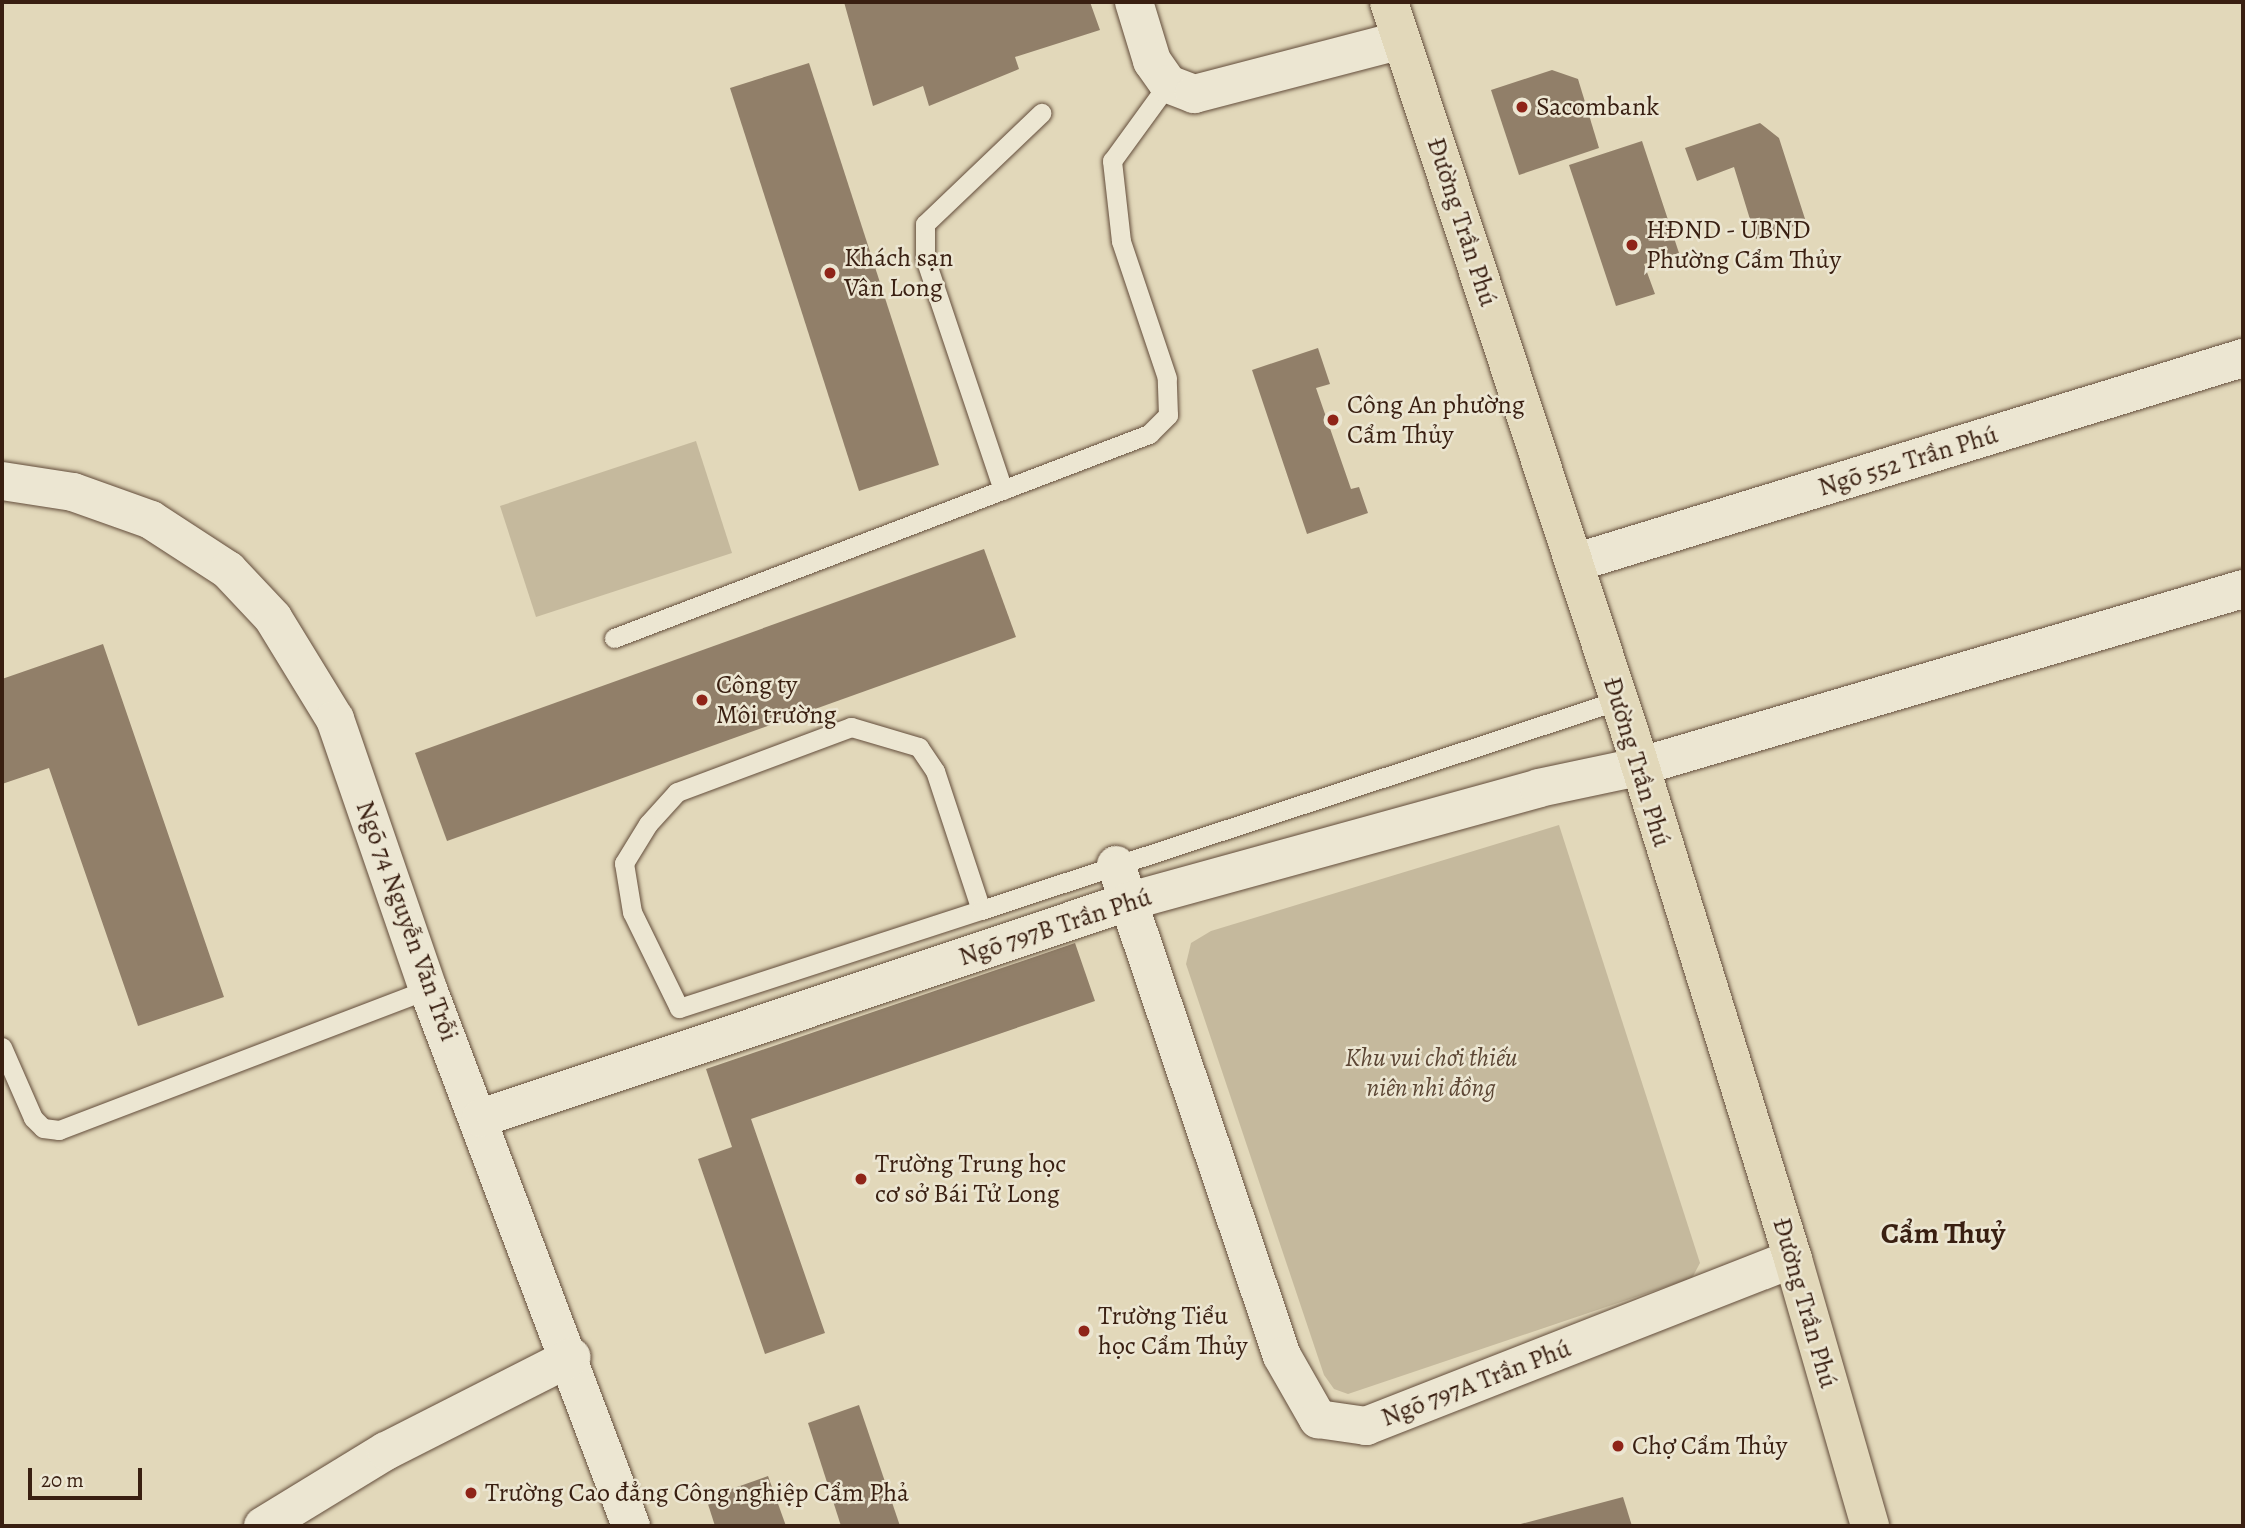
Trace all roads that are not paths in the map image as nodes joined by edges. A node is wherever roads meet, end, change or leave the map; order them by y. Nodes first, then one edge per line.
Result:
1 (1134, 2) edge
2 (1389, 2) edge
3 (1402, 40) junction
4 (1168, 84) junction
5 (1041, 113) dead end
6 (2243, 358) edge
7 (2, 481) edge
8 (1003, 490) junction
9 (1574, 563) junction
10 (2243, 589) edge
11 (614, 638) dead end
12 (1619, 700) junction
13 (1638, 767) junction
14 (1116, 865) junction
15 (1130, 901) junction
16 (981, 910) junction
17 (428, 989) junction
18 (2, 1047) edge
19 (481, 1118) junction
20 (1793, 1259) junction
21 (571, 1357) junction
22 (263, 1526) edge
23 (631, 1526) edge
24 (1870, 1526) edge

1 - 4 street
2 - 3 main road, Đường Trần Phú
3 - 4 street
3 - 9 main road, Đường Trần Phú
4 - 8 lane
5 - 8 lane
6 - 9 street, Ngõ 552 Trần Phú
7 - 17 street, Ngõ 74 Nguyễn Văn Trỗi
8 - 11 lane
9 - 12 main road, Đường Trần Phú
10 - 13 street, Ngõ 797B Trần Phú
12 - 13 main road, Đường Trần Phú
12 - 14 lane
13 - 15 street, Ngõ 797B Trần Phú
13 - 20 main road, Đường Trần Phú
14 - 15 street
14 - 16 lane
15 - 19 street, Ngõ 797B Trần Phú
15 - 20 street, Ngõ 797A Trần Phú
16 - 16 lane
17 - 18 lane
17 - 19 street, Ngõ 74 Nguyễn Văn Trỗi
19 - 21 street, Ngõ 74 Nguyễn Văn Trỗi
20 - 24 main road, Đường Trần Phú
21 - 22 street
21 - 23 street, Ngõ 74 Nguyễn Văn Trỗi

